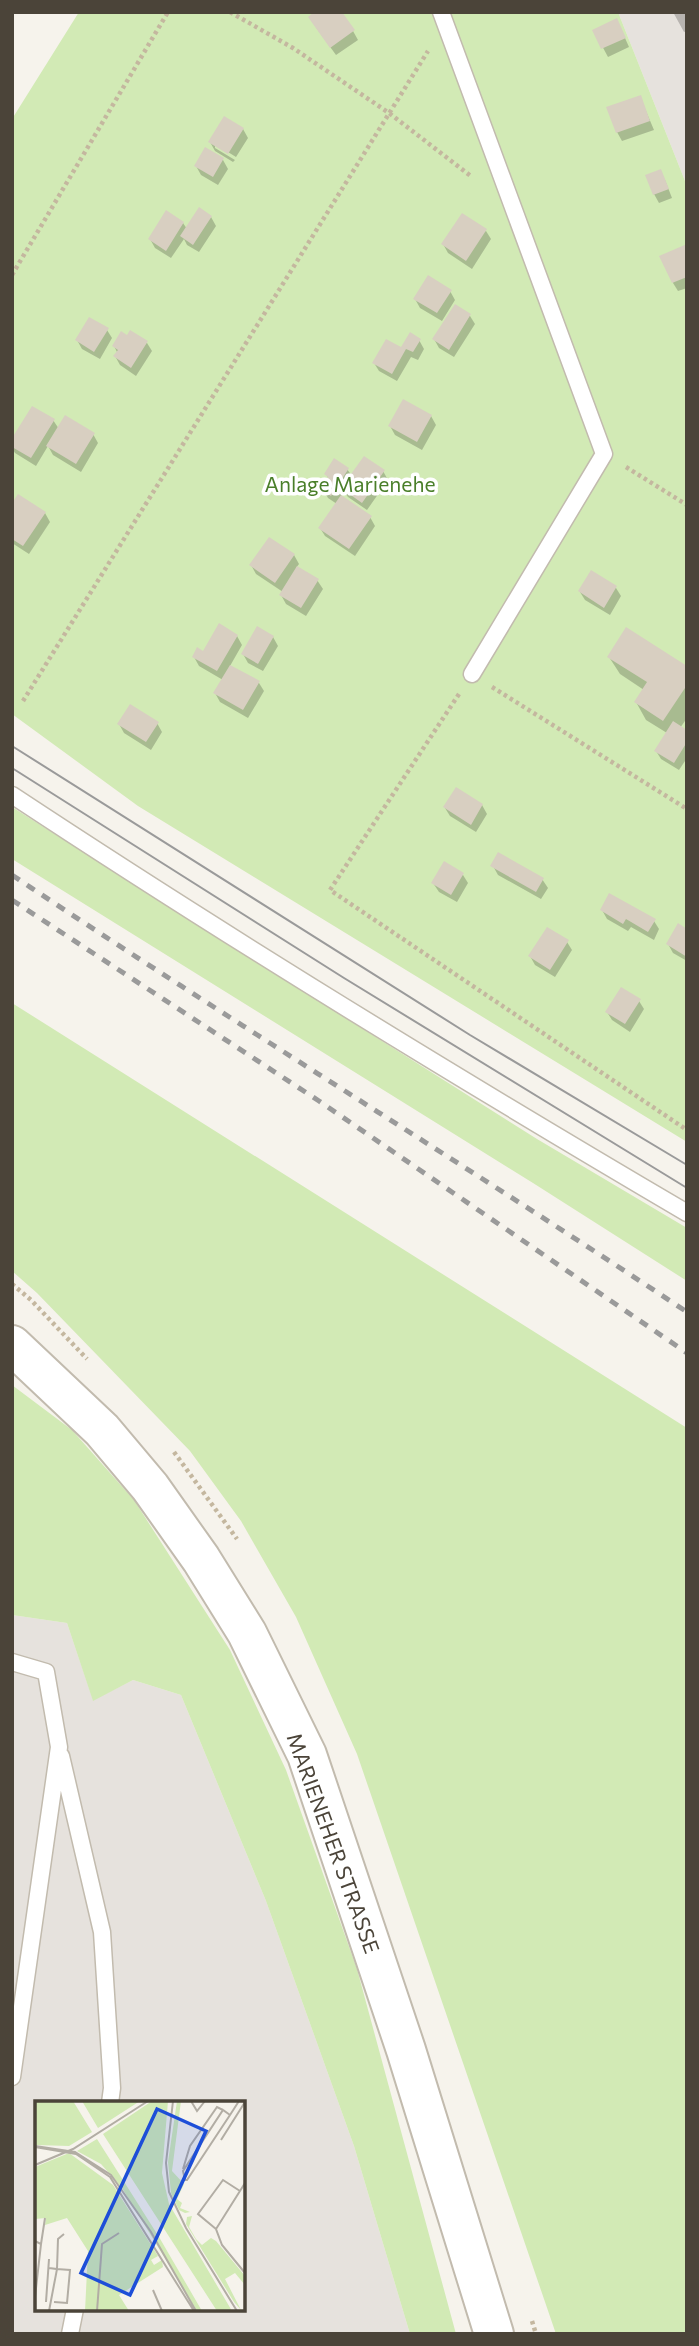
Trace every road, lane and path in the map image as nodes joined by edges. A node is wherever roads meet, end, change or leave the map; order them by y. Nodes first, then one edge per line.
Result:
1 (168, 12) edge
2 (230, 12) edge
3 (443, 18) edge
4 (389, 113) junction
5 (514, 209) junction
6 (12, 275) edge
7 (604, 454) junction
8 (687, 505) edge
9 (472, 674) junction
10 (23, 701) dead end
11 (12, 795) edge
12 (687, 809) edge
13 (687, 1130) edge
14 (687, 1213) edge
15 (12, 1345) edge
16 (12, 1662) edge
17 (59, 1747) junction
18 (12, 2077) edge
19 (110, 2101) edge
20 (75, 2311) edge
21 (71, 2334) edge
22 (495, 2334) edge

1 - 6 path
2 - 4 path
3 - 4 path
3 - 5 lane
4 - 5 path
4 - 10 path
5 - 7 lane
7 - 8 path
7 - 9 lane
9 - 12 path
9 - 13 path
11 - 14 lane
15 - 22 street, MARIENEHER STRASSE
16 - 17 lane
17 - 18 lane
17 - 19 lane
20 - 21 lane

